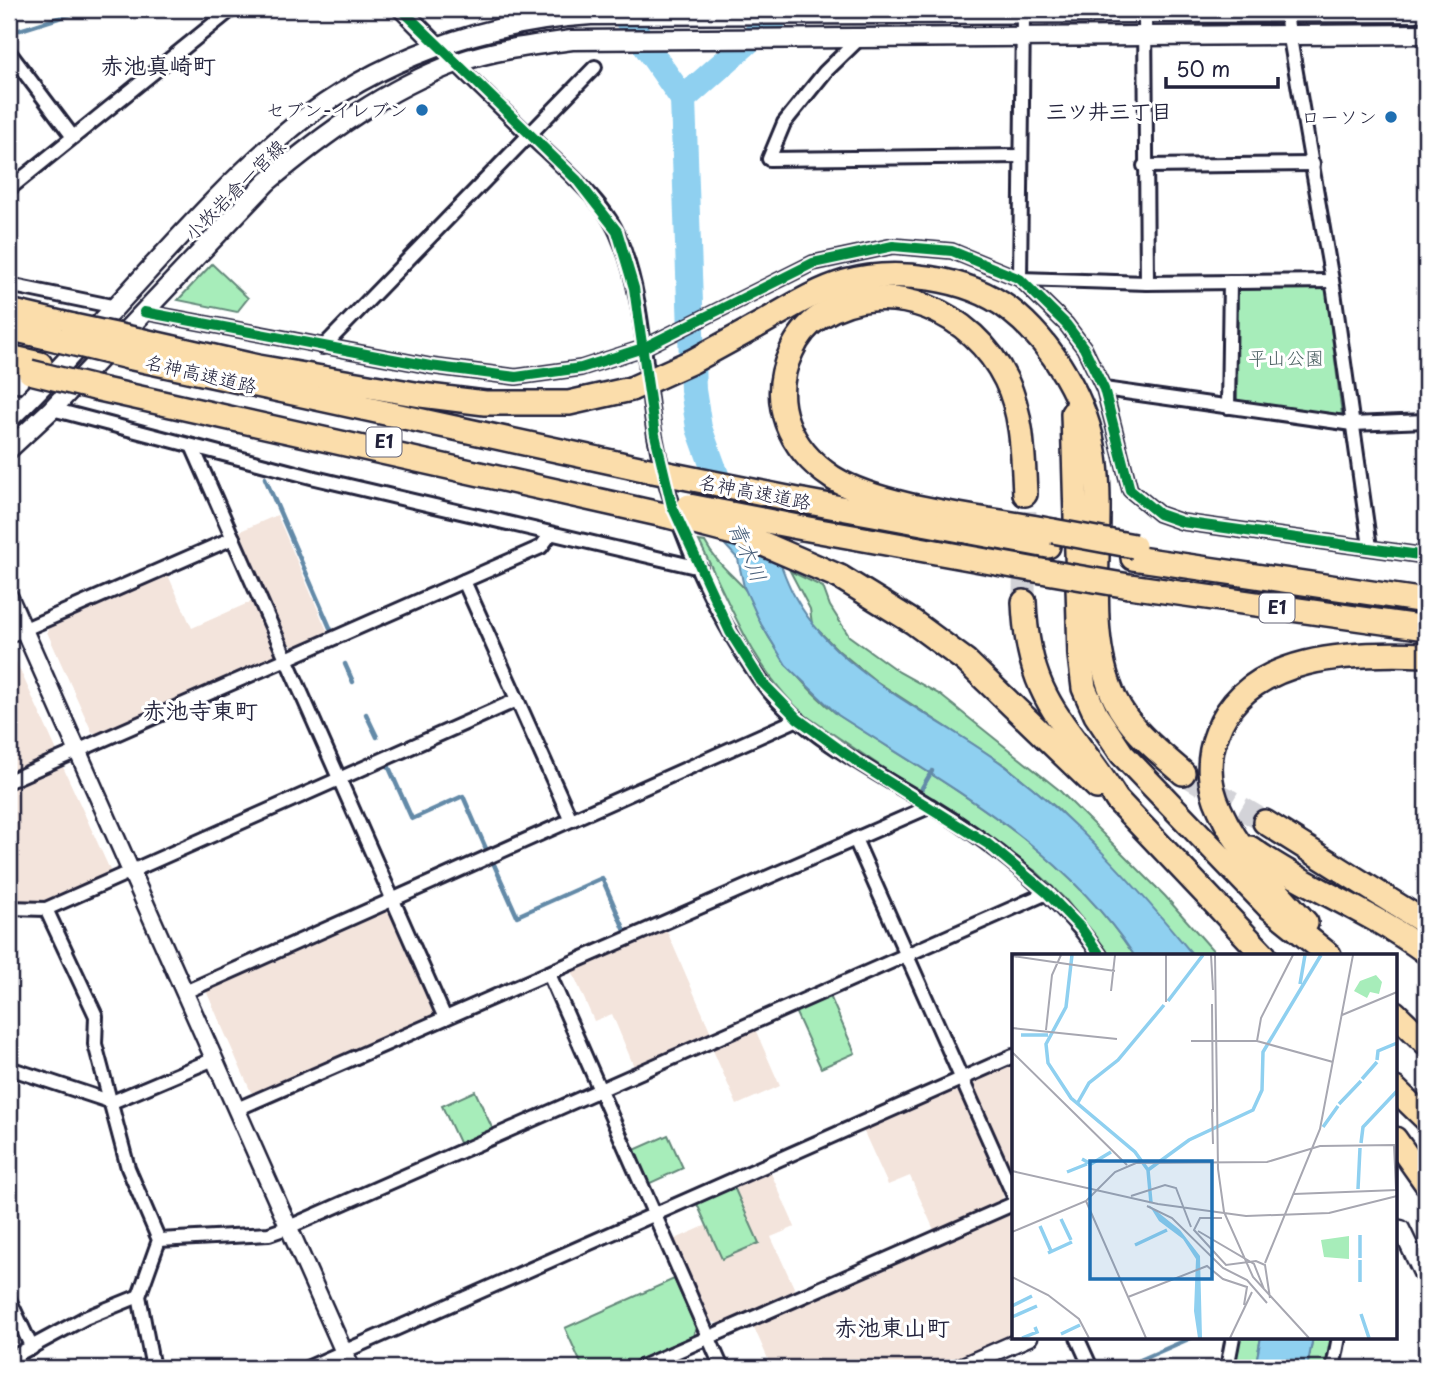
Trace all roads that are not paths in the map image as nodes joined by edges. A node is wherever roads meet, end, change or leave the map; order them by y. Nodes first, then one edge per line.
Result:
1 (232, 9) edge
2 (401, 9) edge
3 (1285, 11) edge
4 (914, 12) edge
5 (1426, 12) edge
6 (1145, 14) junction
7 (1023, 15) junction
8 (1426, 34) edge
9 (1291, 37) junction
10 (860, 38) junction
11 (1145, 38) junction
12 (1023, 39) junction
13 (438, 46) junction
14 (9, 52) edge
15 (455, 64) junction
16 (595, 67) dead end
17 (529, 135) junction
18 (73, 137) junction
19 (1020, 156) junction
20 (1313, 164) junction
21 (1144, 166) junction
22 (9, 189) edge
23 (1020, 279) junction
24 (1332, 281) junction
25 (1230, 282) junction
26 (1147, 283) junction
27 (9, 285) edge
28 (116, 307) junction
29 (9, 311) edge
30 (144, 312) junction
31 (9, 328) edge
32 (66, 333) junction
33 (323, 347) junction
34 (643, 348) junction
35 (134, 349) junction
36 (9, 357) edge
37 (26, 368) edge
38 (1071, 386) junction
39 (1104, 389) junction
40 (18, 401) edge
41 (1228, 407) junction
42 (52, 409) junction
43 (9, 419) edge
44 (1426, 421) edge
45 (1352, 424) junction
46 (193, 448) junction
47 (9, 449) edge
48 (1025, 494) tunnel mouth
49 (666, 509) junction
50 (550, 535) junction
51 (233, 538) junction
52 (1053, 538) junction
53 (1370, 547) junction
54 (1426, 556) edge
55 (700, 568) junction
56 (464, 581) junction
57 (9, 596) edge
58 (1426, 601) edge
59 (1024, 602) tunnel mouth
60 (1426, 628) edge
61 (16, 633) edge
62 (1426, 654) edge
63 (286, 659) junction
64 (517, 700) junction
65 (798, 719) junction
66 (78, 750) junction
67 (1183, 773) tunnel mouth
68 (340, 779) junction
69 (9, 781) edge
70 (1117, 800) junction
71 (931, 806) junction
72 (571, 820) junction
73 (1265, 822) tunnel mouth
74 (1236, 838) junction
75 (855, 839) junction
76 (132, 872) junction
77 (1047, 893) junction
78 (393, 899) junction
79 (9, 908) edge
80 (46, 909) junction
81 (1426, 923) edge
82 (1426, 952) edge
83 (1099, 954) edge
84 (1263, 954) edge
85 (1328, 954) edge
86 (1334, 954) edge
87 (907, 955) junction
88 (549, 974) junction
89 (185, 992) junction
90 (1396, 1014) edge
91 (445, 1018) junction
92 (1426, 1043) edge
93 (1012, 1056) edge
94 (214, 1059) junction
95 (9, 1068) edge
96 (962, 1079) junction
97 (600, 1090) junction
98 (1396, 1090) edge
99 (112, 1102) junction
100 (237, 1109) junction
101 (1426, 1119) edge
102 (1396, 1140) edge
103 (1426, 1184) edge
104 (1012, 1192) edge
105 (1012, 1204) edge
106 (654, 1215) junction
107 (289, 1227) junction
108 (1396, 1228) edge
109 (159, 1240) junction
110 (1426, 1280) edge
111 (139, 1296) junction
112 (9, 1299) edge
113 (708, 1338) junction
114 (1027, 1338) edge
115 (1077, 1338) edge
116 (1233, 1338) edge
117 (1339, 1338) edge
118 (32, 1348) junction
119 (344, 1352) junction
120 (9, 1359) edge
121 (153, 1368) edge
122 (307, 1368) edge
123 (351, 1368) edge
124 (639, 1368) edge
125 (722, 1368) edge
126 (958, 1368) edge
127 (1091, 1368) edge
128 (1227, 1368) edge
129 (1333, 1368) edge

1 - 18 street
2 - 13 street
3 - 5 main road, 小牧岩倉一宮線
3 - 6 main road, 小牧岩倉一宮線
3 - 9 street
4 - 7 main road, 小牧岩倉一宮線
4 - 13 main road, 小牧岩倉一宮線
6 - 7 main road, 小牧岩倉一宮線
6 - 11 street
7 - 12 street
8 - 9 main road, 小牧岩倉一宮線
9 - 11 main road, 小牧岩倉一宮線
9 - 20 street
10 - 12 main road, 小牧岩倉一宮線
10 - 15 main road, 小牧岩倉一宮線
10 - 19 street
11 - 12 main road, 小牧岩倉一宮線
11 - 21 street
12 - 19 street
13 - 15 street
13 - 28 main road, 小牧岩倉一宮線
14 - 18 street
15 - 17 street
15 - 30 main road, 小牧岩倉一宮線
16 - 17 street
17 - 33 street
17 - 34 street
18 - 22 street
19 - 23 street
20 - 21 street
20 - 24 street
21 - 26 street
23 - 26 street
23 - 34 street
23 - 39 street
24 - 25 street
24 - 45 street
25 - 26 street
25 - 41 street
27 - 28 street
28 - 40 main road, 小牧岩倉一宮線
29 - 32 highway
30 - 33 street
30 - 42 main road, 小牧岩倉一宮線
31 - 32 highway
32 - 35 highway, bridge
33 - 34 street
34 - 55 street
35 - 38 highway, bridge
35 - 52 highway, 名神高速道路 / E1, bridge
36 - 37 highway
37 - 49 highway, bridge
38 - 67 highway
38 - 85 highway
39 - 41 street
39 - 53 street
40 - 43 main road, 小牧岩倉一宮線
41 - 45 street
42 - 46 street
42 - 47 main road, 小牧岩倉一宮線
44 - 45 street
45 - 53 street
46 - 50 street
46 - 51 street
48 - 52 highway
49 - 60 highway, 名神高速道路 / E1, bridge
49 - 70 highway, bridge
50 - 55 street
50 - 56 street
51 - 61 street
51 - 63 street
52 - 58 highway, 名神高速道路 / E1
53 - 54 street
55 - 65 street
56 - 63 street
56 - 64 street
57 - 61 street
59 - 70 highway
61 - 66 street
62 - 74 highway
63 - 66 street
63 - 68 street
64 - 68 street
64 - 72 street
65 - 71 street
65 - 72 street
66 - 69 street
66 - 76 street
68 - 76 street
68 - 78 street
70 - 84 highway
71 - 75 street
71 - 77 street
72 - 78 street
73 - 81 highway
74 - 82 highway
74 - 86 highway
75 - 87 street
75 - 88 street
76 - 80 street
76 - 89 street
77 - 83 street
77 - 87 street
78 - 89 street
78 - 91 street
79 - 80 street
80 - 99 street
87 - 96 street
87 - 97 street
88 - 91 street
88 - 97 street
89 - 94 street
90 - 92 highway
91 - 100 street
93 - 96 street
94 - 99 street
94 - 100 street
95 - 99 street
96 - 104 street
96 - 106 street
97 - 106 street
97 - 107 street
98 - 101 highway
99 - 109 street
100 - 107 street
102 - 103 highway
105 - 113 street
106 - 113 street
106 - 119 street
107 - 109 street
107 - 119 street
108 - 110 street
109 - 111 street
111 - 118 street
111 - 121 street
112 - 118 street
113 - 124 street
113 - 125 street
114 - 126 street
115 - 127 street
116 - 128 street
117 - 129 street
118 - 120 street
119 - 122 street
119 - 123 street

